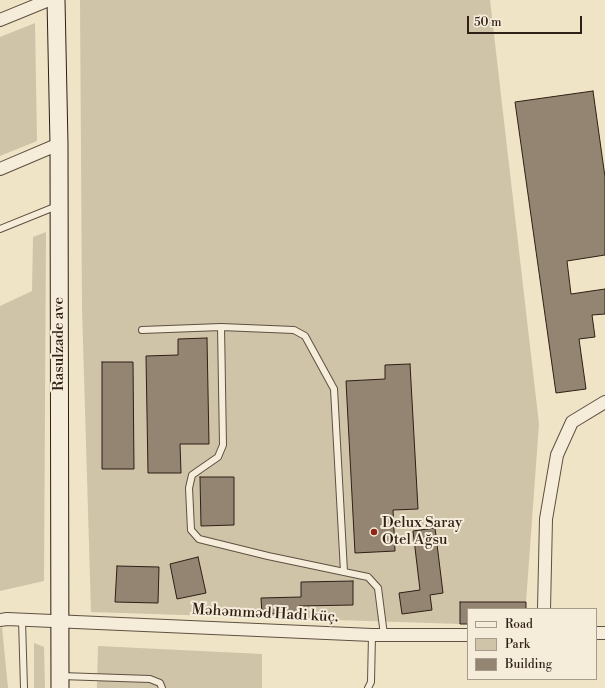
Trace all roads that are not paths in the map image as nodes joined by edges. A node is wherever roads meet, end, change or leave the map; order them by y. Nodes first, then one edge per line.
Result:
1 (49, 0) edge
2 (56, 0) edge
3 (0, 20) edge
4 (59, 144) junction
5 (0, 169) edge
6 (59, 205) junction
7 (0, 229) edge
8 (221, 328) junction
9 (142, 330) dead end
10 (605, 402) edge
11 (344, 572) junction
12 (544, 608) edge
13 (0, 620) edge
14 (22, 620) junction
15 (60, 622) junction
16 (372, 635) junction
17 (384, 635) junction
18 (467, 635) edge
19 (60, 682) edge
20 (24, 688) edge
21 (162, 688) edge
22 (368, 688) edge

1 - 3 street
2 - 4 main road, Rasulzade ave
4 - 5 street
4 - 6 main road, Rasulzade ave
6 - 7 lane
6 - 15 main road, Rasulzade ave
8 - 9 lane
8 - 11 lane
8 - 11 lane
10 - 12 street
11 - 17 lane
13 - 14 street, Məhəmməd Hadi küç.
14 - 15 street, Məhəmməd Hadi küç.
14 - 20 lane
15 - 16 street, Məhəmməd Hadi küç.
15 - 19 main road, Rasulzade ave
16 - 17 street, Məhəmməd Hadi küç.
16 - 22 lane
17 - 18 street, Məhəmməd Hadi küç.
19 - 21 lane

